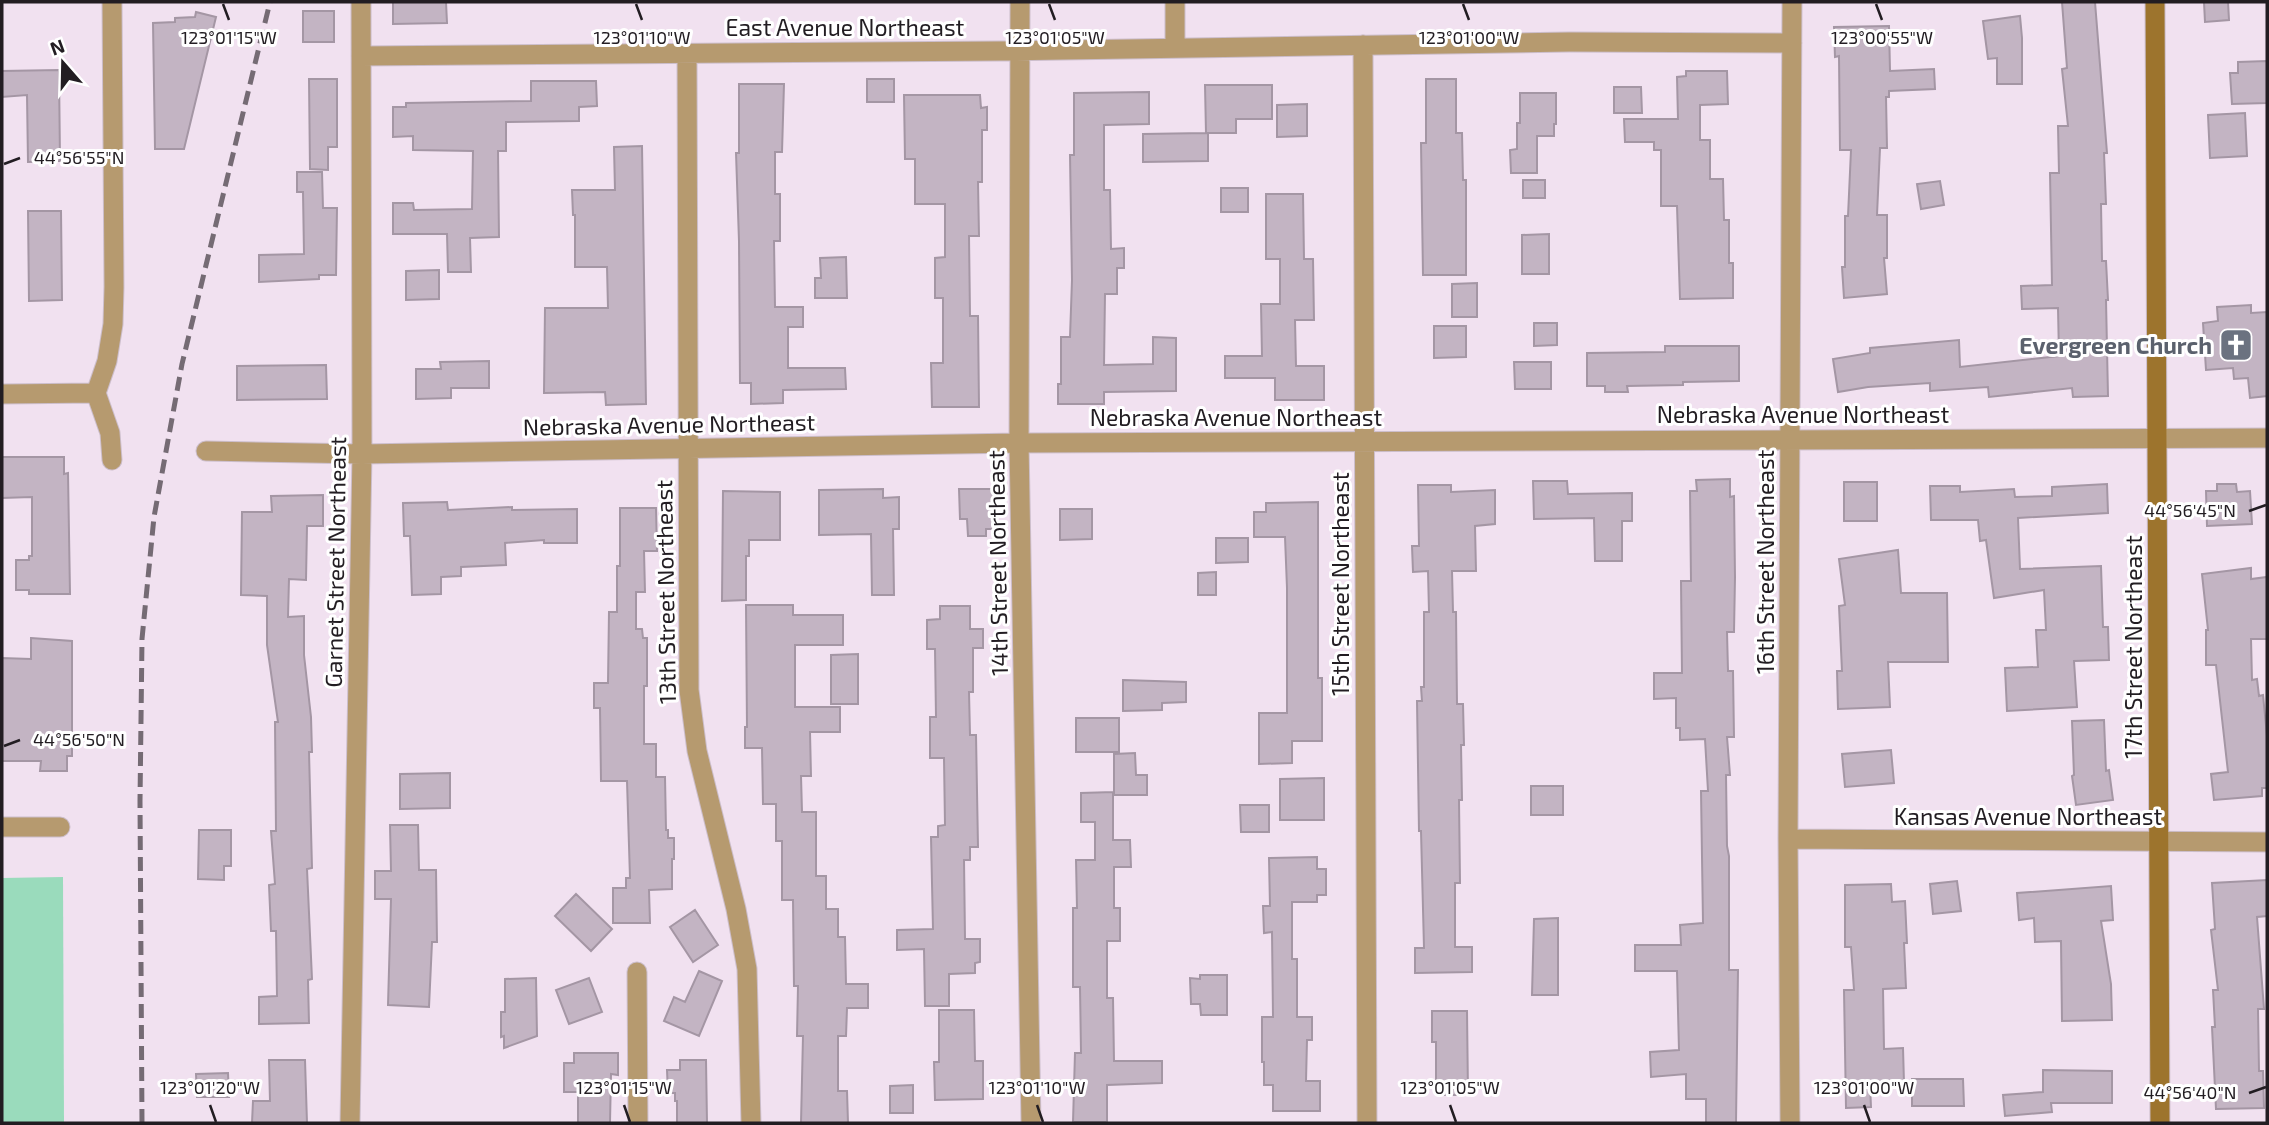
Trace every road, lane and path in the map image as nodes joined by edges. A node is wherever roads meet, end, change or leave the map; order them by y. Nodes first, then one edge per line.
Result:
1 (112, 2) edge
2 (361, 2) edge
3 (1020, 2) edge
4 (1175, 2) edge
5 (1792, 2) edge
6 (2155, 2) edge
7 (1792, 43) junction
8 (1363, 45) junction
9 (1175, 48) junction
10 (1020, 50) junction
11 (687, 53) junction
12 (361, 56) junction
13 (96, 393) junction
14 (2, 394) edge
15 (2267, 438) edge
16 (1790, 439) junction
17 (2158, 439) junction
18 (1364, 441) junction
19 (1019, 443) junction
20 (687, 447) junction
21 (206, 451) dead end
22 (362, 454) junction
23 (112, 460) dead end
24 (2, 827) edge
25 (60, 827) dead end
26 (1788, 839) junction
27 (2157, 842) junction
28 (2267, 842) edge
29 (637, 972) dead end
30 (350, 1123) edge
31 (639, 1123) edge
32 (751, 1123) edge
33 (1031, 1123) edge
34 (1367, 1123) edge
35 (1790, 1123) edge
36 (2160, 1123) edge

1 - 13 street
2 - 12 street, Garnet Street Northeast
3 - 10 street, 14th Street Northeast
4 - 9 street
5 - 7 street, 16th Street Northeast
6 - 17 main road, 17th Street Northeast
7 - 8 street, East Avenue Northeast
7 - 16 street, 16th Street Northeast
8 - 9 street, East Avenue Northeast
8 - 18 street, 15th Street Northeast
9 - 10 street, East Avenue Northeast
10 - 11 street, East Avenue Northeast
10 - 19 street, 14th Street Northeast
11 - 12 street, East Avenue Northeast
11 - 20 street, 13th Street Northeast
12 - 22 street, Garnet Street Northeast
13 - 14 street
13 - 23 street
15 - 17 street, Nebraska Avenue Northeast
16 - 17 street, Nebraska Avenue Northeast
16 - 18 street, Nebraska Avenue Northeast
16 - 26 street, 16th Street Northeast
17 - 27 main road, 17th Street Northeast
18 - 19 street, Nebraska Avenue Northeast
18 - 34 street, 15th Street Northeast
19 - 20 street, Nebraska Avenue Northeast
19 - 33 street, 14th Street Northeast
20 - 22 street, Nebraska Avenue Northeast
20 - 32 street, 13th Street Northeast
21 - 22 street, Nebraska Avenue Northeast
22 - 30 street, Garnet Street Northeast
24 - 25 street
26 - 27 street, Kansas Avenue Northeast
26 - 35 street, 16th Street Northeast
27 - 28 street, Kansas Avenue Northeast
27 - 36 main road, 17th Street Northeast
29 - 31 street

